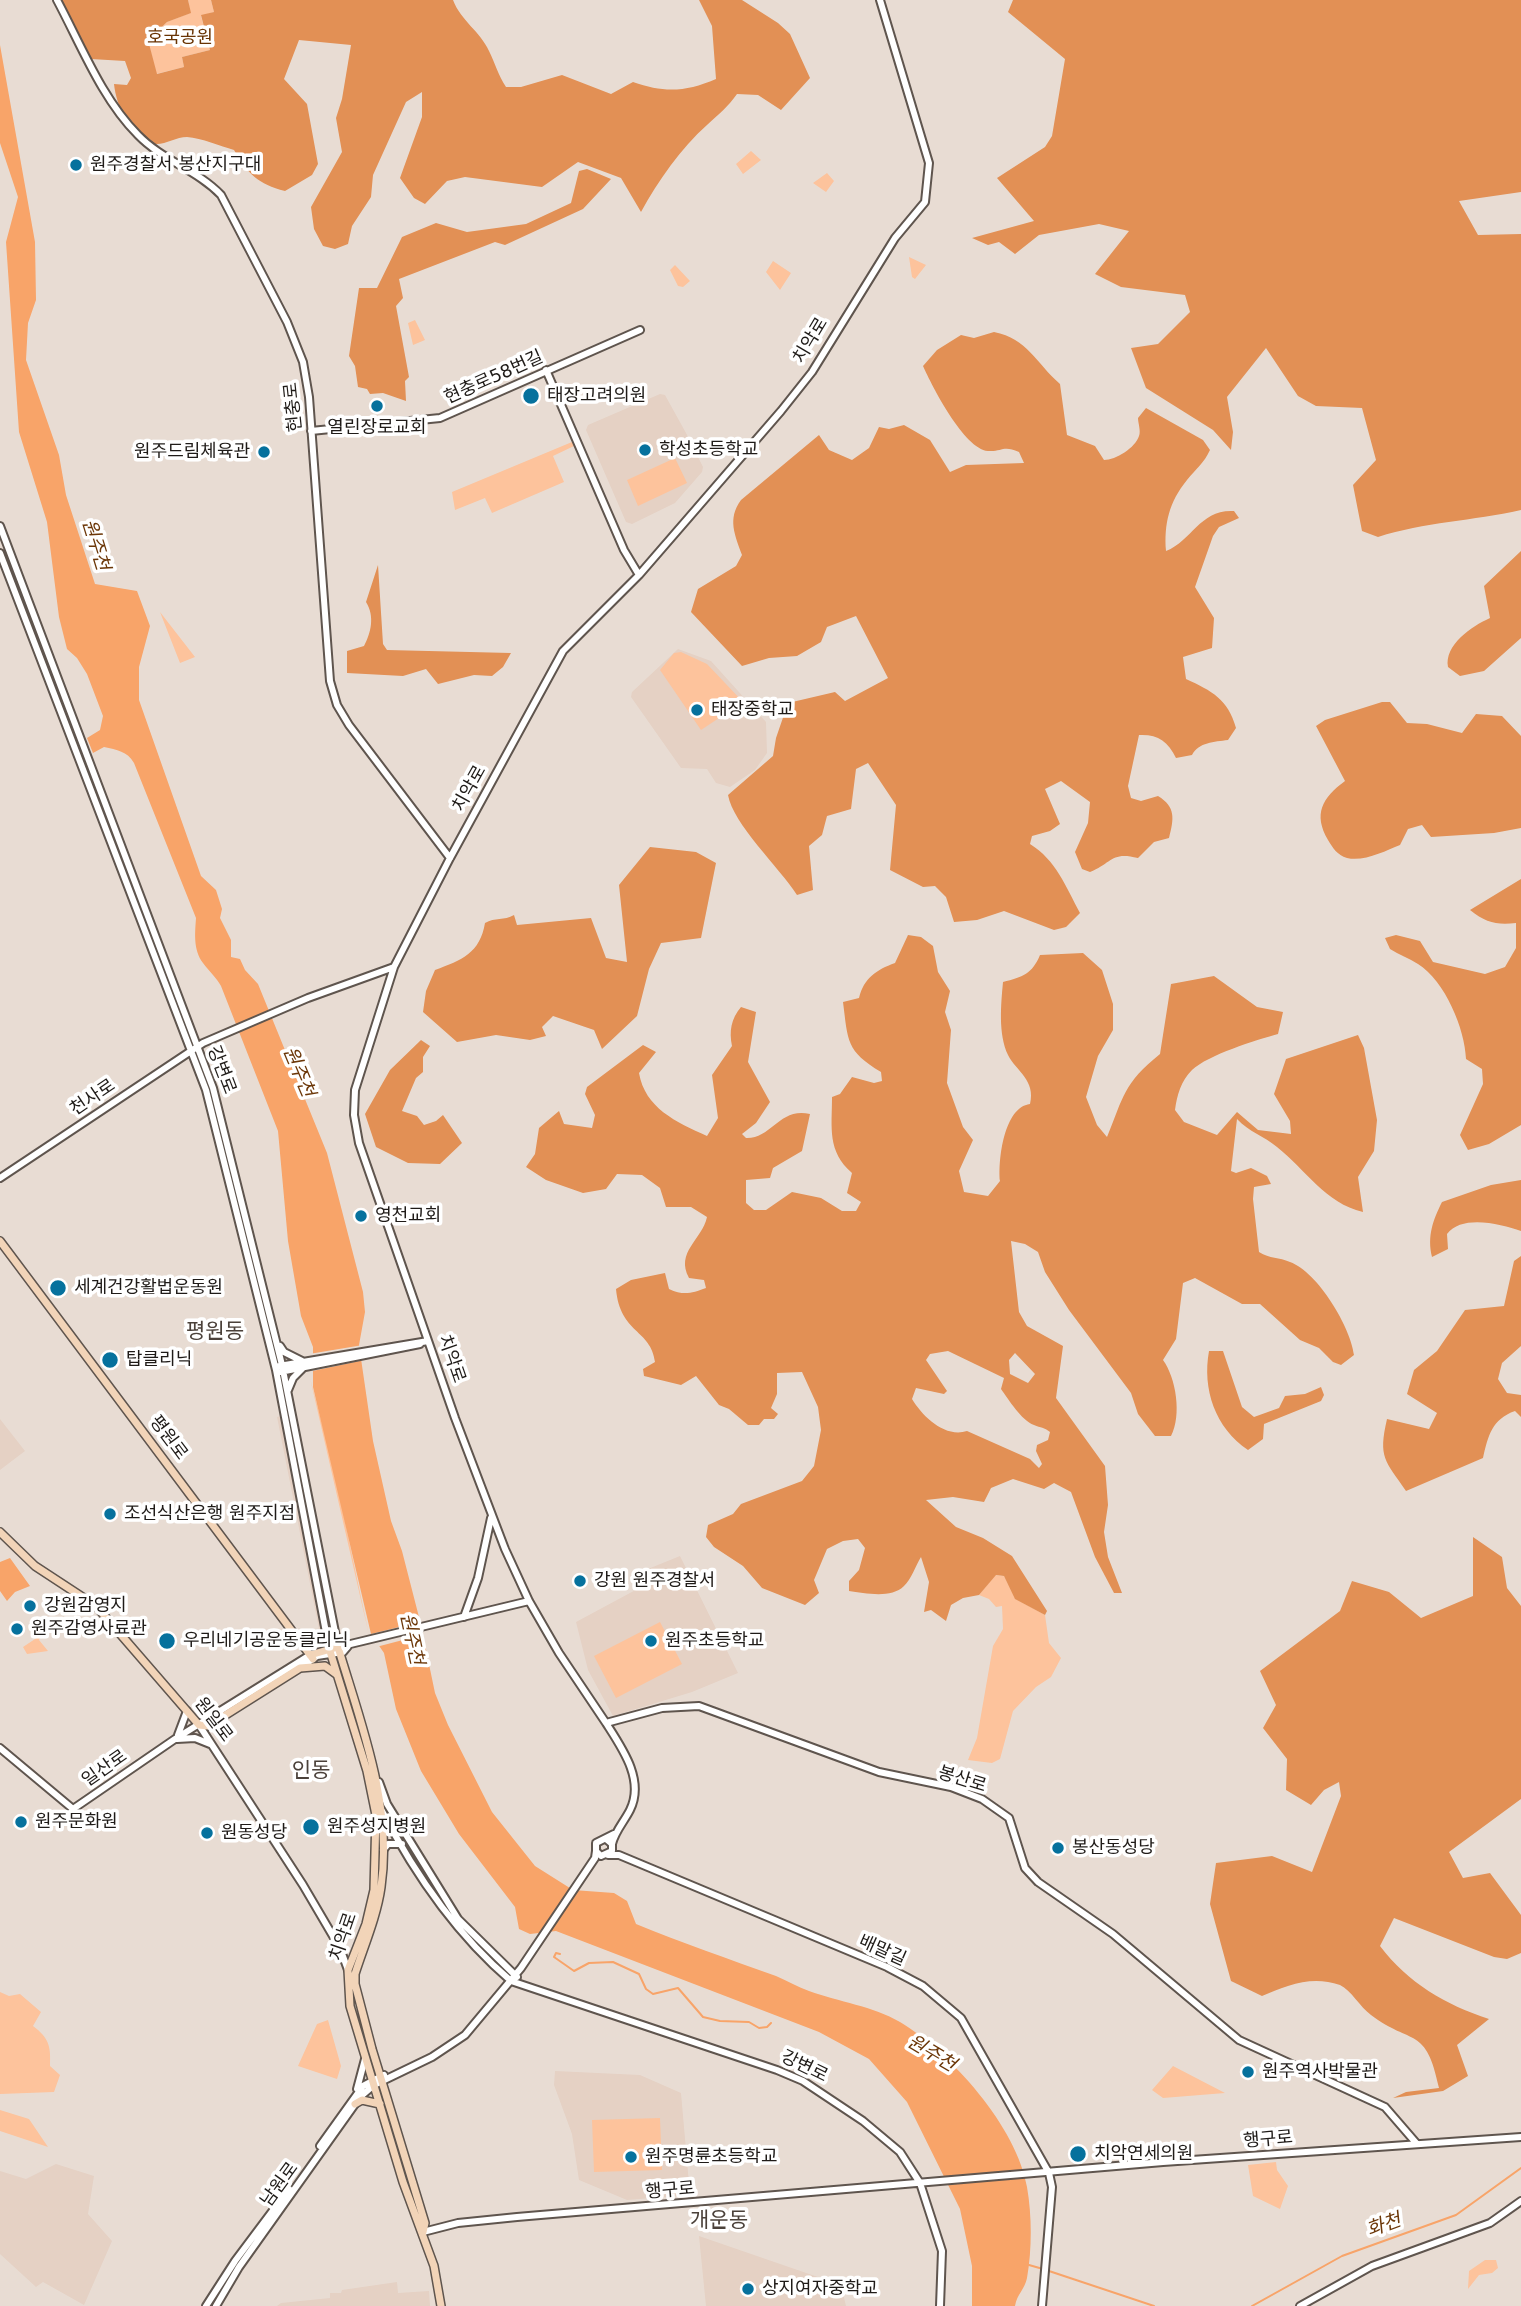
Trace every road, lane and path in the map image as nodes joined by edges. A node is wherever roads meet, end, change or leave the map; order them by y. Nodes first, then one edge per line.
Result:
1 (57, 0) edge
2 (880, 0) edge
3 (640, 330) dead end
4 (546, 370) junction
5 (311, 431) junction
6 (0, 526) edge
7 (0, 553) edge
8 (639, 575) junction
9 (79, 752) junction
10 (450, 858) junction
11 (394, 967) junction
12 (193, 1049) junction
13 (0, 1178) edge
14 (0, 1241) edge
15 (428, 1341) junction
16 (276, 1342) junction
17 (299, 1365) junction
18 (280, 1369) junction
19 (287, 1392) junction
20 (492, 1516) junction
21 (0, 1532) edge
22 (529, 1601) junction
23 (464, 1617) junction
24 (335, 1650) junction
25 (311, 1657) junction
26 (300, 1668) junction
27 (336, 1674) junction
28 (244, 1701) junction
29 (187, 1711) junction
30 (606, 1723) junction
31 (199, 1725) junction
32 (175, 1739) junction
33 (213, 1746) junction
34 (0, 1748) edge
35 (370, 1769) junction
36 (381, 1809) junction
37 (610, 1843) junction
38 (402, 1844) junction
39 (383, 1850) junction
40 (600, 1855) junction
41 (619, 1855) junction
42 (348, 1970) junction
43 (513, 1978) junction
44 (365, 2058) junction
45 (377, 2081) junction
46 (354, 2101) junction
47 (380, 2104) junction
48 (1521, 2137) edge
49 (1417, 2144) junction
50 (1049, 2173) junction
51 (919, 2183) junction
52 (1521, 2201) edge
53 (423, 2232) junction
54 (1042, 2302) edge
55 (206, 2306) edge
56 (216, 2306) edge
57 (441, 2306) edge
58 (940, 2306) edge
59 (1300, 2306) edge

1 - 5 street, 현충로
2 - 8 street, 치악로
3 - 4 street, 현충로58번길
4 - 5 street, 현충로58번길
4 - 8 street
5 - 10 street, 현충로
6 - 9 street, 강변로
7 - 9 street, 강변로
8 - 10 street, 치악로
9 - 12 street, 강변로
10 - 11 street, 치악로
11 - 12 street, 천사로
11 - 15 street, 치악로
12 - 13 street, 천사로
12 - 16 street, 강변로
12 - 18 street, 강변로
14 - 25 main road, 평원로
15 - 17 street
15 - 20 street, 치악로
16 - 17 street
16 - 18 street, 강변로
17 - 18 street
17 - 19 street
18 - 19 street, 강변로
18 - 24 street, 강변로
19 - 24 street, 강변로
20 - 22 street, 치악로
20 - 23 street
21 - 29 main road, 원일로
22 - 23 street
22 - 30 street
23 - 24 street
24 - 25 main road
24 - 27 main road, 치악로
24 - 35 main road, 치악로
25 - 26 street
25 - 28 street
26 - 27 main road
26 - 28 main road
27 - 35 main road, 치악로
28 - 31 main road
29 - 31 main road, 원일로
29 - 32 street
30 - 37 street
30 - 49 street, 봉산로
31 - 32 street, 일산로
31 - 33 street, 원일로
32 - 33 street
32 - 34 street, 일산로
33 - 42 street, 원일로
35 - 36 main road, 강변로
35 - 42 main road, 치악로
35 - 43 street, 강변로
36 - 38 street, 강변로
36 - 39 main road, 치악로
37 - 40 street
37 - 40 street
37 - 41 street
38 - 39 street
38 - 43 street, 강변로
39 - 45 main road, 치악로
40 - 41 street
40 - 43 street, 남원로
41 - 50 street, 배말길
42 - 44 main road, 치악로
43 - 45 street, 남원로
43 - 51 street, 강변로
44 - 45 main road, 치악로
44 - 46 street
45 - 46 street, 남원로
45 - 47 main road, 치악로
45 - 53 main road, 치악로
46 - 47 main road
46 - 55 street, 남원로
46 - 56 street, 남원로
47 - 53 main road, 치악로
48 - 49 street, 행구로
49 - 50 street, 행구로
50 - 51 street, 행구로
50 - 54 street, 배말길
51 - 53 street, 행구로
51 - 58 street, 강변로
52 - 59 street
53 - 57 main road, 치악로

